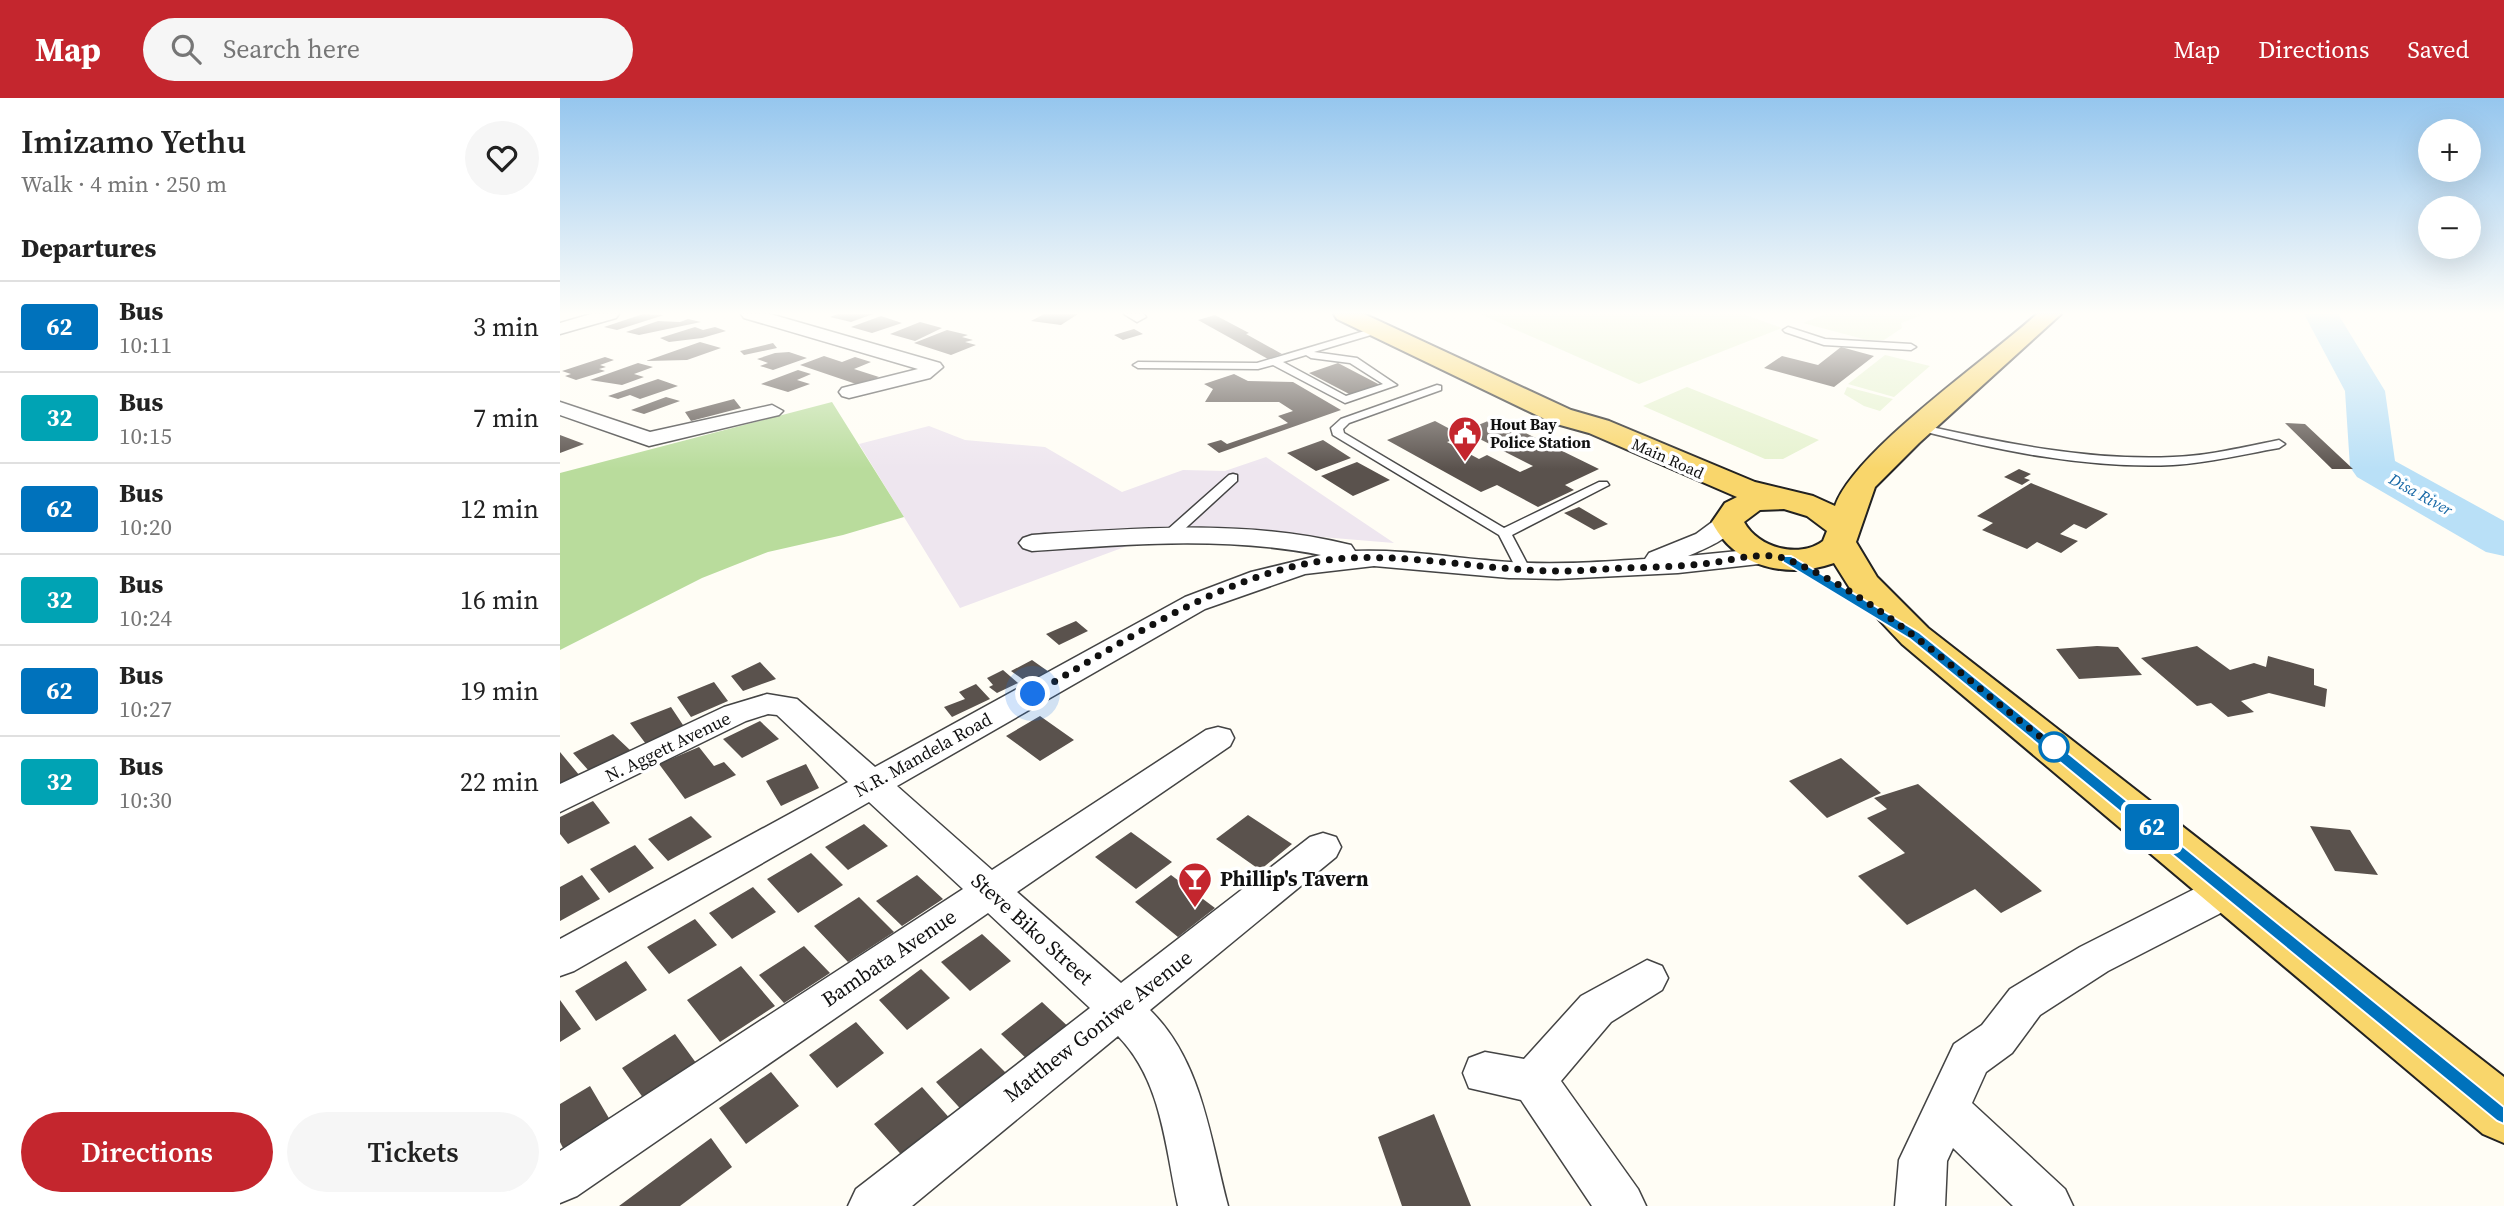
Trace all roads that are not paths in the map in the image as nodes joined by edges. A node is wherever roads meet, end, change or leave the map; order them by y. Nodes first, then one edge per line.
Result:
1 (931, 366) edge
2 (1216, 366) edge
3 (1251, 366) edge
4 (1283, 366) edge
5 (1362, 366) edge
6 (1454, 366) edge
7 (1992, 366) edge
8 (1437, 388) dead end
9 (849, 392) dead end
10 (560, 408) edge
11 (772, 411) dead end
12 (1563, 417) junction
13 (1922, 428) junction
14 (2279, 444) dead end
15 (1880, 463) junction
16 (1233, 478) dead end
17 (1603, 485) dead end
18 (1778, 499) junction
19 (1728, 521) junction
20 (1172, 533) junction
21 (1504, 533) junction
22 (1842, 536) junction
23 (1032, 544) dead end
24 (1777, 557) junction
25 (1377, 558) junction
26 (1628, 567) junction
27 (1524, 571) junction
28 (1915, 636) junction
29 (779, 704) joint
30 (1218, 738) dead end
31 (870, 784) junction
32 (560, 799) edge
33 (1323, 847) dead end
34 (2226, 888) junction
35 (990, 891) junction
36 (560, 959) edge
37 (1647, 978) dead end
38 (1119, 1008) junction
39 (1485, 1073) dead end
40 (1534, 1081) junction
41 (1946, 1111) junction
42 (2504, 1114) edge
43 (560, 1178) edge
44 (873, 1206) edge
45 (1203, 1206) edge
46 (1621, 1206) edge
47 (1920, 1206) edge
48 (2048, 1206) edge

1 - 9 street
2 - 3 lane
4 - 5 lane
6 - 12 main road, Main Road
7 - 13 main road
8 - 21 lane
10 - 11 street
12 - 18 main road, Main Road
12 - 19 main road, Main Road
13 - 14 lane
13 - 15 main road
15 - 18 main road
15 - 22 main road
16 - 20 lane
17 - 21 lane
18 - 19 main road
18 - 22 main road, Main Road
19 - 24 main road, Main Road
19 - 26 street, N.R. Mandela Road
20 - 23 street
20 - 25 street
21 - 27 lane
22 - 24 main road
22 - 28 main road
24 - 26 street, N.R. Mandela Road
24 - 28 main road, Main Road
25 - 27 street, N.R. Mandela Road
25 - 31 street, N.R. Mandela Road
26 - 27 street, N.R. Mandela Road
28 - 34 main road
29 - 31 street, Steve Biko Street
29 - 32 street, N. Aggett Avenue
30 - 35 street, Bambata Avenue
31 - 35 street, Steve Biko Street
31 - 36 street, N.R. Mandela Road
33 - 38 street, Matthew Goniwe Avenue
34 - 41 street
34 - 42 main road
35 - 38 street, Steve Biko Street
35 - 43 street, Bambata Avenue
37 - 40 street
38 - 44 street, Matthew Goniwe Avenue
38 - 45 street, Steve Biko Street
39 - 40 street
40 - 46 street
41 - 47 street
41 - 48 street

